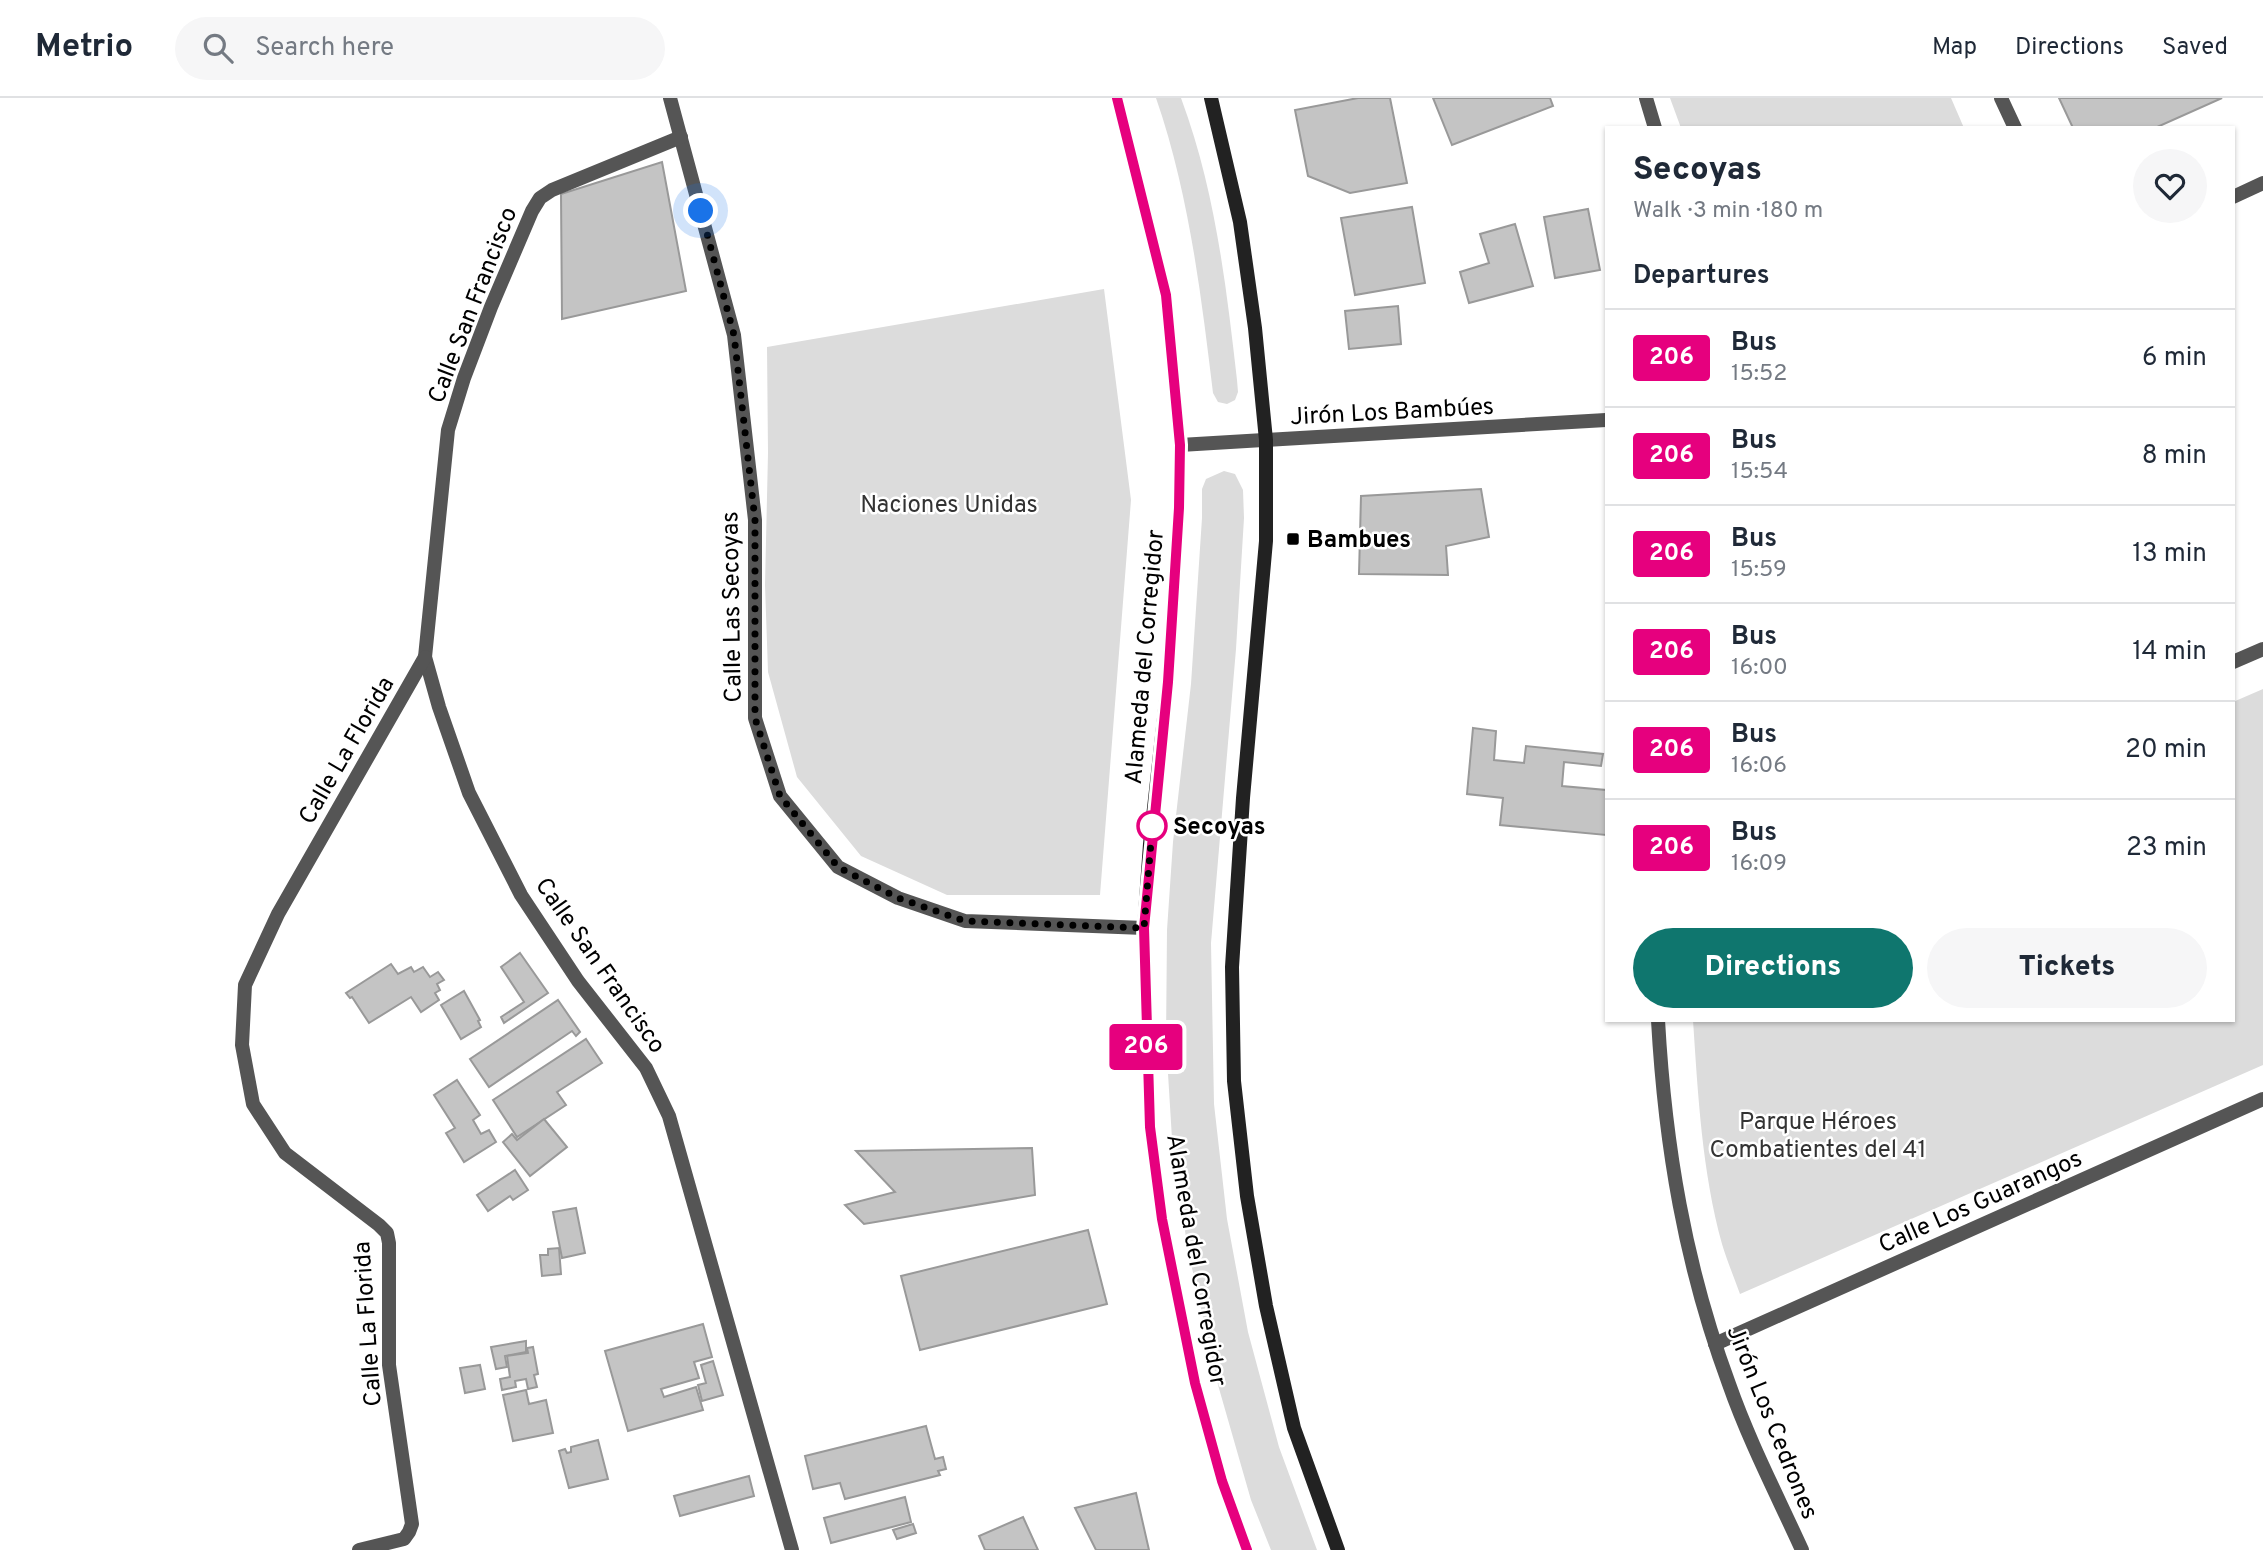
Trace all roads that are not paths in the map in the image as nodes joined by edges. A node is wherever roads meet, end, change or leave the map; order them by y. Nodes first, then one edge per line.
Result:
1 (670, 98) edge
2 (1117, 98) edge
3 (1211, 98) edge
4 (1646, 98) edge
5 (2001, 98) edge
6 (1653, 126) edge
7 (2014, 126) edge
8 (681, 137) junction
9 (2263, 183) edge
10 (2235, 196) edge
11 (1605, 420) edge
12 (1266, 440) junction
13 (1180, 445) junction
14 (2263, 649) edge
15 (425, 657) junction
16 (2235, 661) edge
17 (1144, 928) junction
18 (1658, 1022) edge
19 (2263, 1100) edge
20 (1715, 1344) junction
21 (359, 1550) edge
22 (792, 1550) edge
23 (1247, 1550) edge
24 (1338, 1550) edge
25 (1802, 1550) edge

1 - 8 street, Calle Las Secoyas
2 - 13 main road, Alameda del Corregidor
3 - 12 main road
4 - 6 street
5 - 7 street
8 - 15 street, Calle San Francisco
8 - 17 street, Calle Las Secoyas
9 - 10 street
11 - 12 street, Jirón Los Bambúes
12 - 13 street, Jirón Los Bambúes
12 - 24 main road
13 - 17 main road, Alameda del Corregidor
14 - 16 street
15 - 21 street, Calle La Florida
15 - 22 street, Calle San Francisco
17 - 23 main road, Alameda del Corregidor
18 - 20 street, Jirón Los Cedrones
19 - 20 street, Calle Los Guarangos
20 - 25 street, Jirón Los Cedrones

